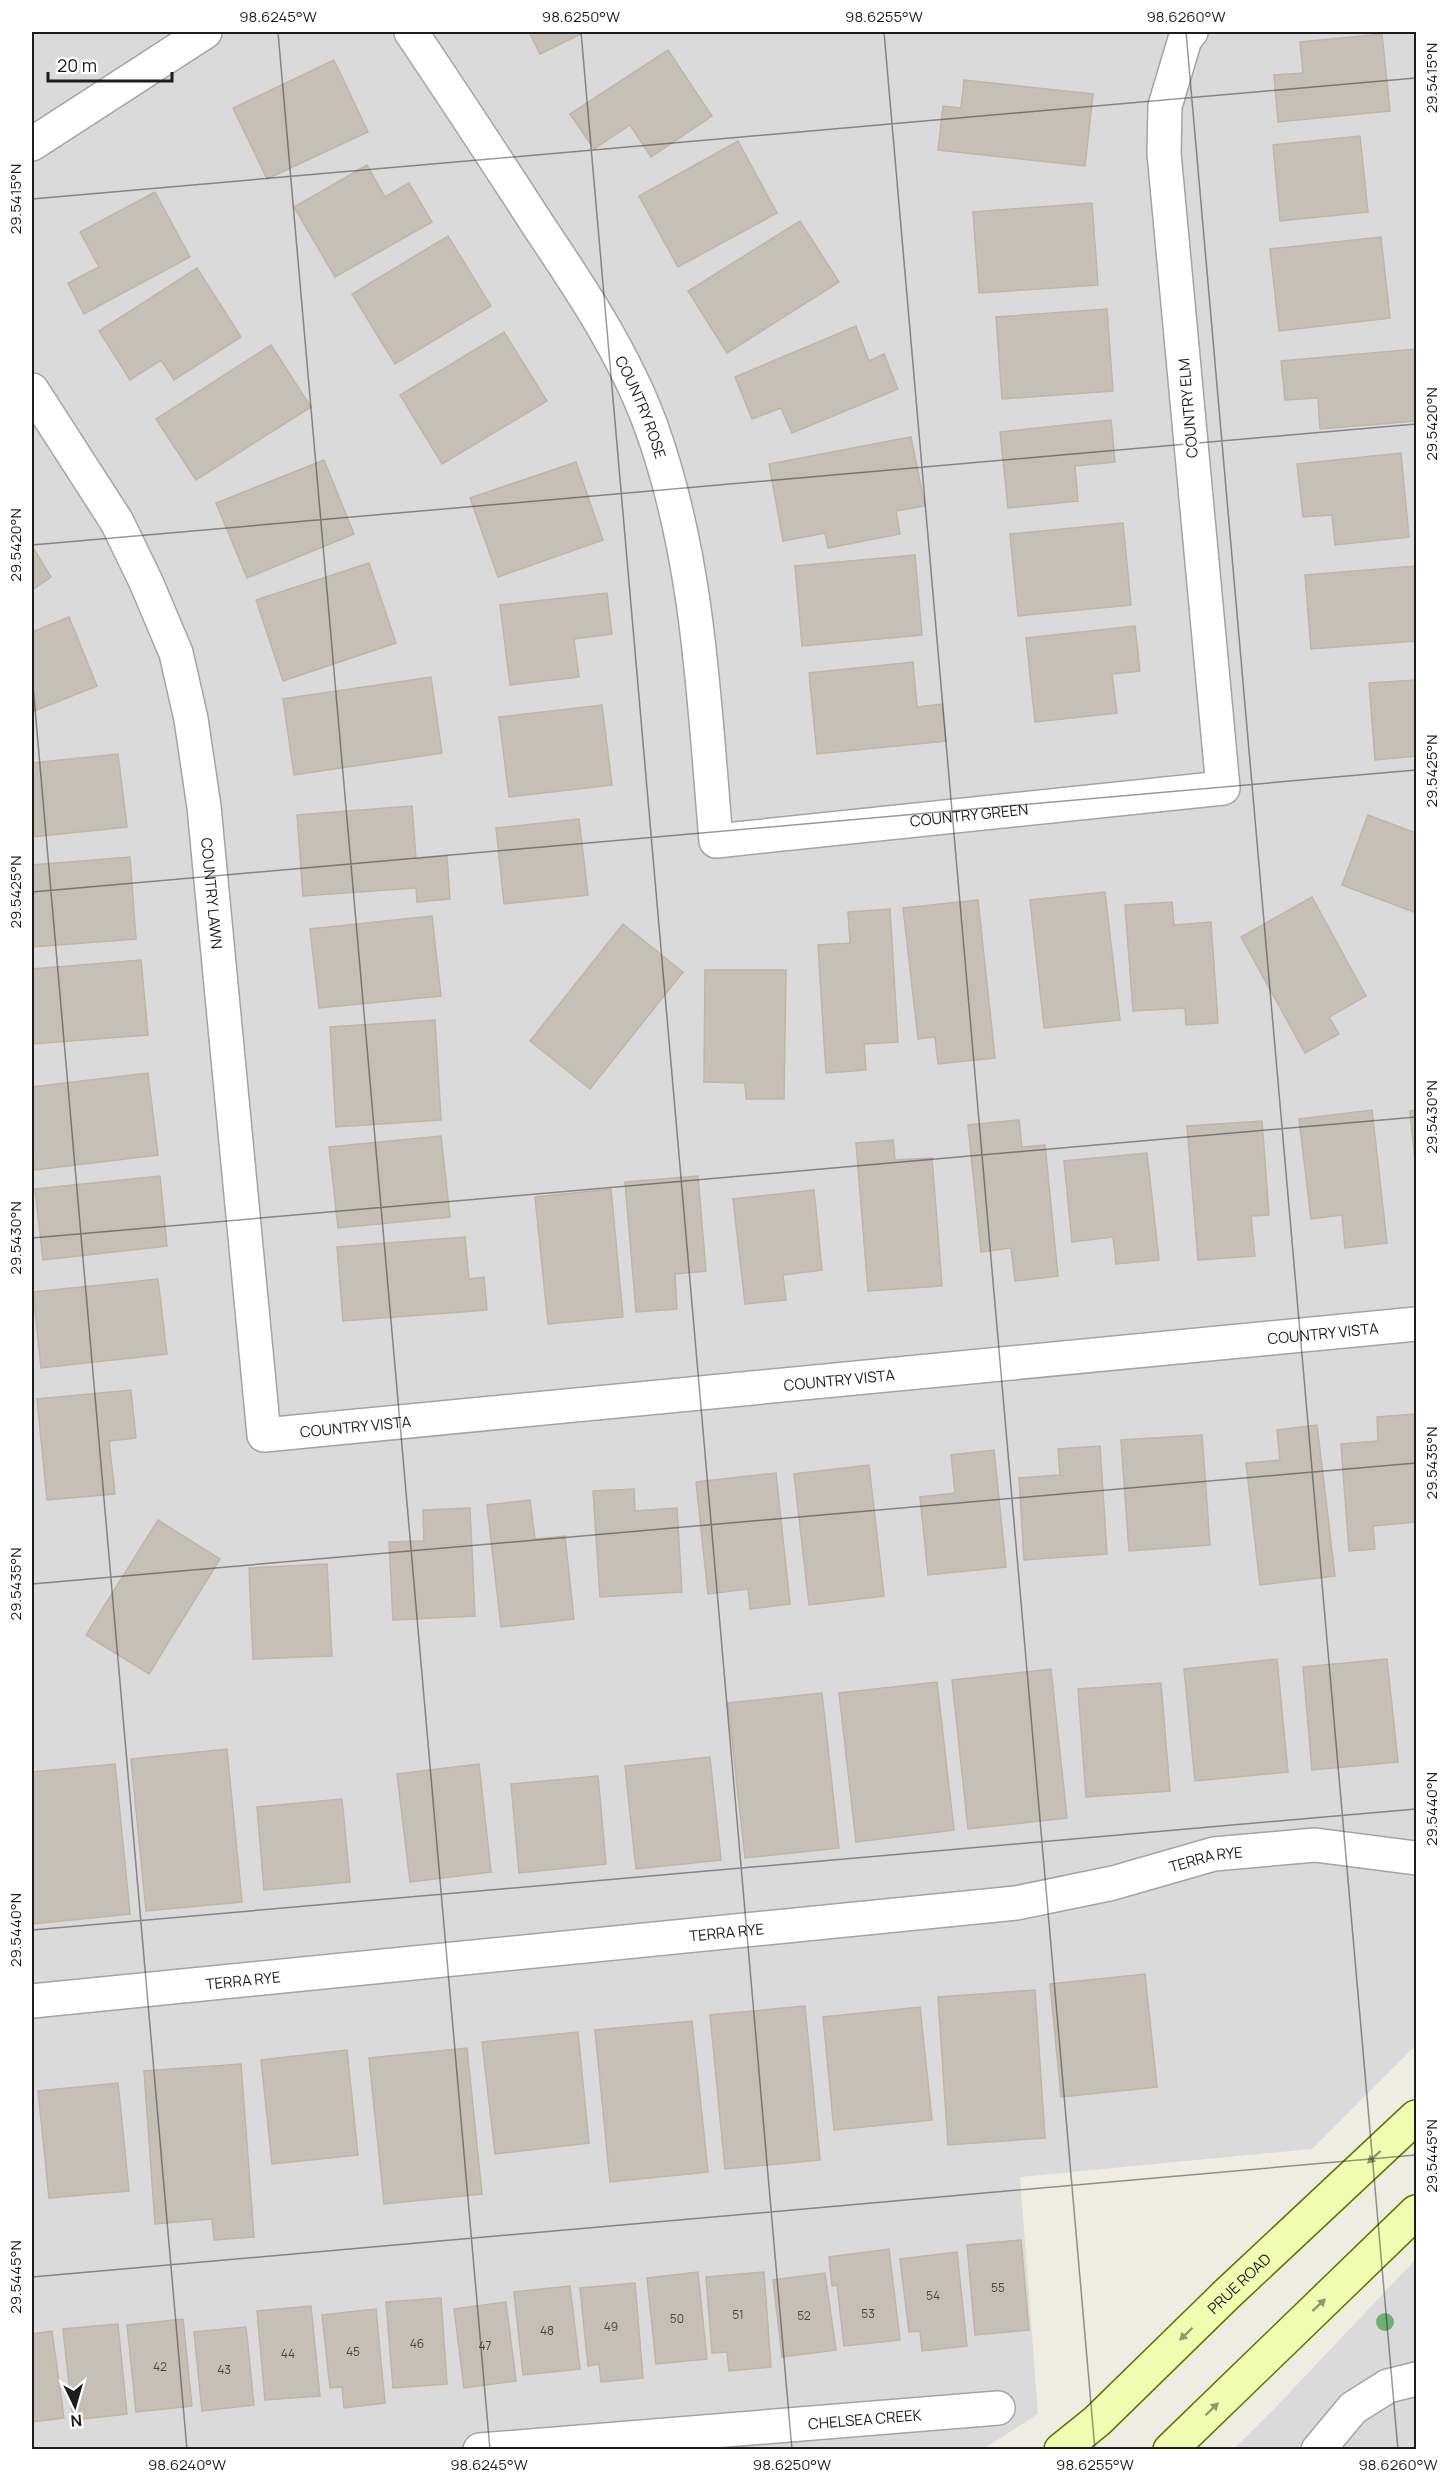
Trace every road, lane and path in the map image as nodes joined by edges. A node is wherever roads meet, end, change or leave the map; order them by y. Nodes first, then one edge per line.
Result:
1 (205, 32) edge
2 (411, 32) edge
3 (1191, 32) edge
4 (32, 144) edge
5 (32, 390) edge
6 (1224, 788) joint
7 (716, 841) joint
8 (1416, 1324) edge
9 (264, 1435) joint
10 (1416, 1858) edge
11 (32, 2001) edge
12 (1416, 2117) edge
13 (1416, 2212) edge
14 (1416, 2379) edge
15 (998, 2408) dead end
16 (696, 2441) edge
17 (480, 2450) edge
18 (1061, 2450) edge
19 (1170, 2450) edge
20 (1318, 2450) edge

1 - 4 street
2 - 7 street, COUNTRY ROSE
3 - 6 street, COUNTRY ELM
5 - 9 street, COUNTRY LAWN
6 - 7 street, COUNTRY GREEN
8 - 9 street, COUNTRY VISTA
10 - 11 street, TERRA RYE
12 -> 18 main road, PRUE ROAD
19 -> 13 main road
14 - 20 street
15 - 16 street, CHELSEA CREEK
16 - 17 street, CHELSEA CREEK

